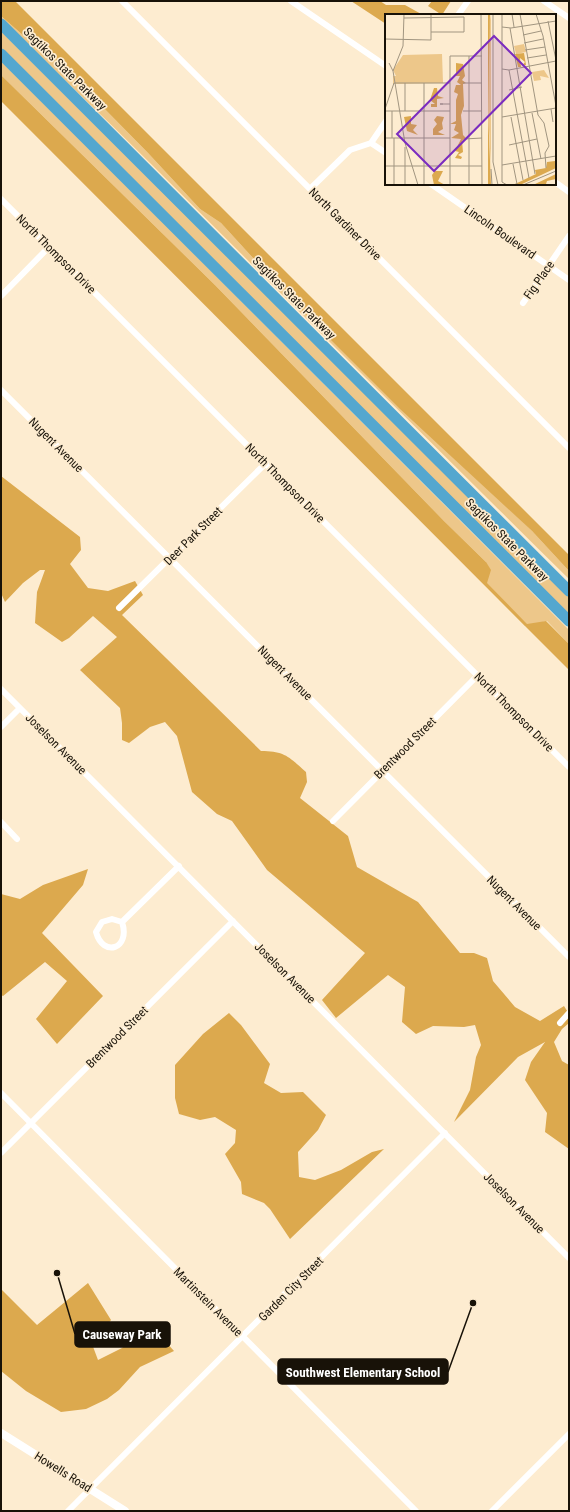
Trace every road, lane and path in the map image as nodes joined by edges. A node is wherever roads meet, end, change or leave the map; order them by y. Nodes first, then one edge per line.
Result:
1 (122, 1) edge
2 (290, 1) edge
3 (468, 1) edge
4 (544, 1) edge
5 (459, 14) edge
6 (569, 18) edge
7 (1, 24) edge
8 (1, 54) edge
9 (385, 65) edge
10 (385, 122) edge
11 (371, 143) junction
12 (385, 152) edge
13 (556, 183) edge
14 (432, 185) edge
15 (310, 189) junction
16 (569, 192) edge
17 (1, 199) edge
18 (569, 236) edge
19 (49, 247) junction
20 (549, 266) junction
21 (569, 280) edge
22 (1, 296) edge
23 (523, 303) dead end
24 (1, 390) edge
25 (569, 448) edge
26 (266, 463) junction
27 (170, 559) junction
28 (569, 591) edge
29 (120, 608) dead end
30 (569, 621) edge
31 (478, 675) junction
32 (1, 689) edge
33 (20, 708) junction
34 (1, 727) edge
35 (569, 766) edge
36 (383, 770) junction
37 (332, 820) dead end
38 (1, 822) edge
39 (17, 839) dead end
40 (179, 866) junction
41 (233, 921) junction
42 (122, 922) junction
43 (569, 957) edge
44 (569, 1013) edge
45 (560, 1023) dead end
46 (1, 1094) edge
47 (31, 1123) junction
48 (445, 1133) junction
49 (1, 1153) edge
50 (569, 1258) edge
51 (242, 1336) junction
52 (1, 1433) edge
53 (569, 1434) edge
54 (90, 1488) junction
55 (68, 1511) edge
56 (125, 1511) edge
57 (416, 1511) edge
58 (492, 1511) edge

1 - 15 street, North Gardiner Drive
2 - 9 street
3 - 5 street
4 - 6 street
7 - 28 highway, Sagtikos State Parkway
8 - 30 highway, Sagtikos State Parkway
10 - 11 street
11 - 12 street
11 - 15 street
13 - 16 street
14 - 20 street, Lincoln Boulevard
15 - 25 street, North Gardiner Drive
17 - 19 street, North Thompson Drive
18 - 20 street, Fig Place
19 - 22 street
19 - 26 street, North Thompson Drive
20 - 21 street, Lincoln Boulevard
20 - 23 street, Fig Place
24 - 27 street, Nugent Avenue
26 - 27 street, Deer Park Street
26 - 31 street, North Thompson Drive
27 - 29 street, Deer Park Street
27 - 36 street, Nugent Avenue
31 - 35 street, North Thompson Drive
31 - 36 street, Brentwood Street
32 - 33 street, Joselson Avenue
33 - 34 street
33 - 40 street, Joselson Avenue
36 - 37 street, Brentwood Street
36 - 43 street, Nugent Avenue
38 - 39 street
40 - 41 street, Joselson Avenue
40 - 42 street
41 - 47 street, Brentwood Street
41 - 48 street, Joselson Avenue
42 - 42 street
44 - 45 street
46 - 47 street, Martinstein Avenue
47 - 49 street, Brentwood Street
47 - 51 street, Martinstein Avenue
48 - 50 street, Joselson Avenue
48 - 51 street, Garden City Street
51 - 54 street, Garden City Street
51 - 57 street, Martinstein Avenue
52 - 54 street, Howells Road
53 - 58 street
54 - 55 street, Garden City Street
54 - 56 street, Howells Road

